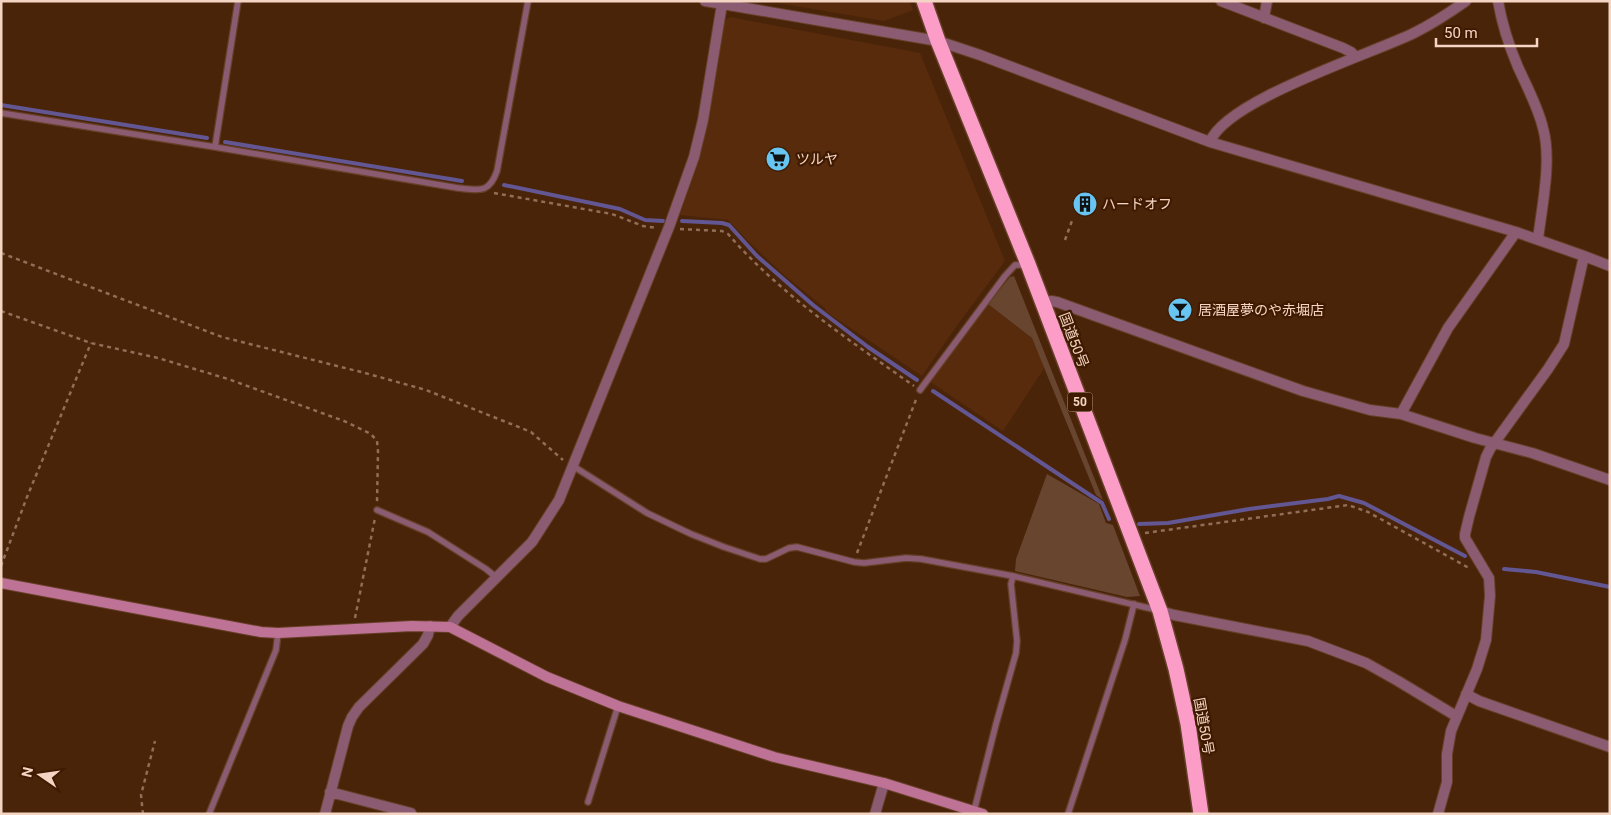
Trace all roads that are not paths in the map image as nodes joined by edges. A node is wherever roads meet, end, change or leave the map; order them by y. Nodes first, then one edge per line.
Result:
1 (238, 1) edge
2 (528, 1) edge
3 (705, 1) edge
4 (924, 1) edge
5 (1221, 1) edge
6 (1267, 1) edge
7 (1466, 1) edge
8 (1498, 1) edge
9 (722, 3) edge
10 (1264, 18) junction
11 (938, 41) junction
12 (1356, 57) junction
13 (1, 113) edge
14 (1210, 142) junction
15 (215, 147) junction
16 (1516, 232) junction
17 (1538, 239) junction
18 (1584, 256) junction
19 (1028, 264) junction
20 (1610, 266) edge
21 (1043, 304) junction
22 (920, 390) road end
23 (1401, 414) junction
24 (1494, 443) junction
25 (573, 466) junction
26 (1610, 480) edge
27 (377, 510) road end
28 (1013, 576) junction
29 (496, 577) junction
30 (1, 583) edge
31 (1134, 604) junction
32 (1160, 611) junction
33 (430, 626) junction
34 (450, 627) junction
35 (278, 633) junction
36 (1466, 694) junction
37 (618, 706) junction
38 (1456, 716) junction
39 (1610, 747) edge
40 (884, 783) junction
41 (330, 792) junction
42 (588, 802) dead end
43 (979, 812) edge
44 (411, 813) edge
45 (209, 814) edge
46 (325, 814) edge
47 (875, 814) edge
48 (1068, 814) edge
49 (1201, 814) edge
50 (1438, 814) edge

1 - 15 lane
2 - 15 lane
3 - 9 street
4 - 11 highway, 国道50号 / 50
5 - 10 street
6 - 10 street
7 - 12 street
8 - 17 street
9 - 11 street
9 - 25 street
10 - 12 street
11 - 14 street
11 - 19 highway, 国道50号 / 50
12 - 14 street
13 - 15 lane
14 - 16 street
16 - 17 street
16 - 23 street
17 - 18 street
18 - 20 street
18 - 24 street
19 - 21 highway, 国道50号 / 50
19 - 22 lane
21 - 23 street
21 - 32 highway, 国道50号 / 50
23 - 24 street
24 - 26 street
24 - 36 street
25 - 28 lane
25 - 29 street
27 - 29 lane
28 - 31 lane
28 - 43 lane
29 - 34 street
30 - 35 street
31 - 32 lane
31 - 48 lane
32 - 38 street
32 - 49 highway, 国道50号 / 50
33 - 34 street
33 - 35 street
33 - 41 street
34 - 37 street
35 - 45 lane
36 - 38 street
36 - 39 street
37 - 40 street
37 - 42 lane
38 - 50 street
40 - 43 street
40 - 47 street
41 - 44 street
41 - 46 street

